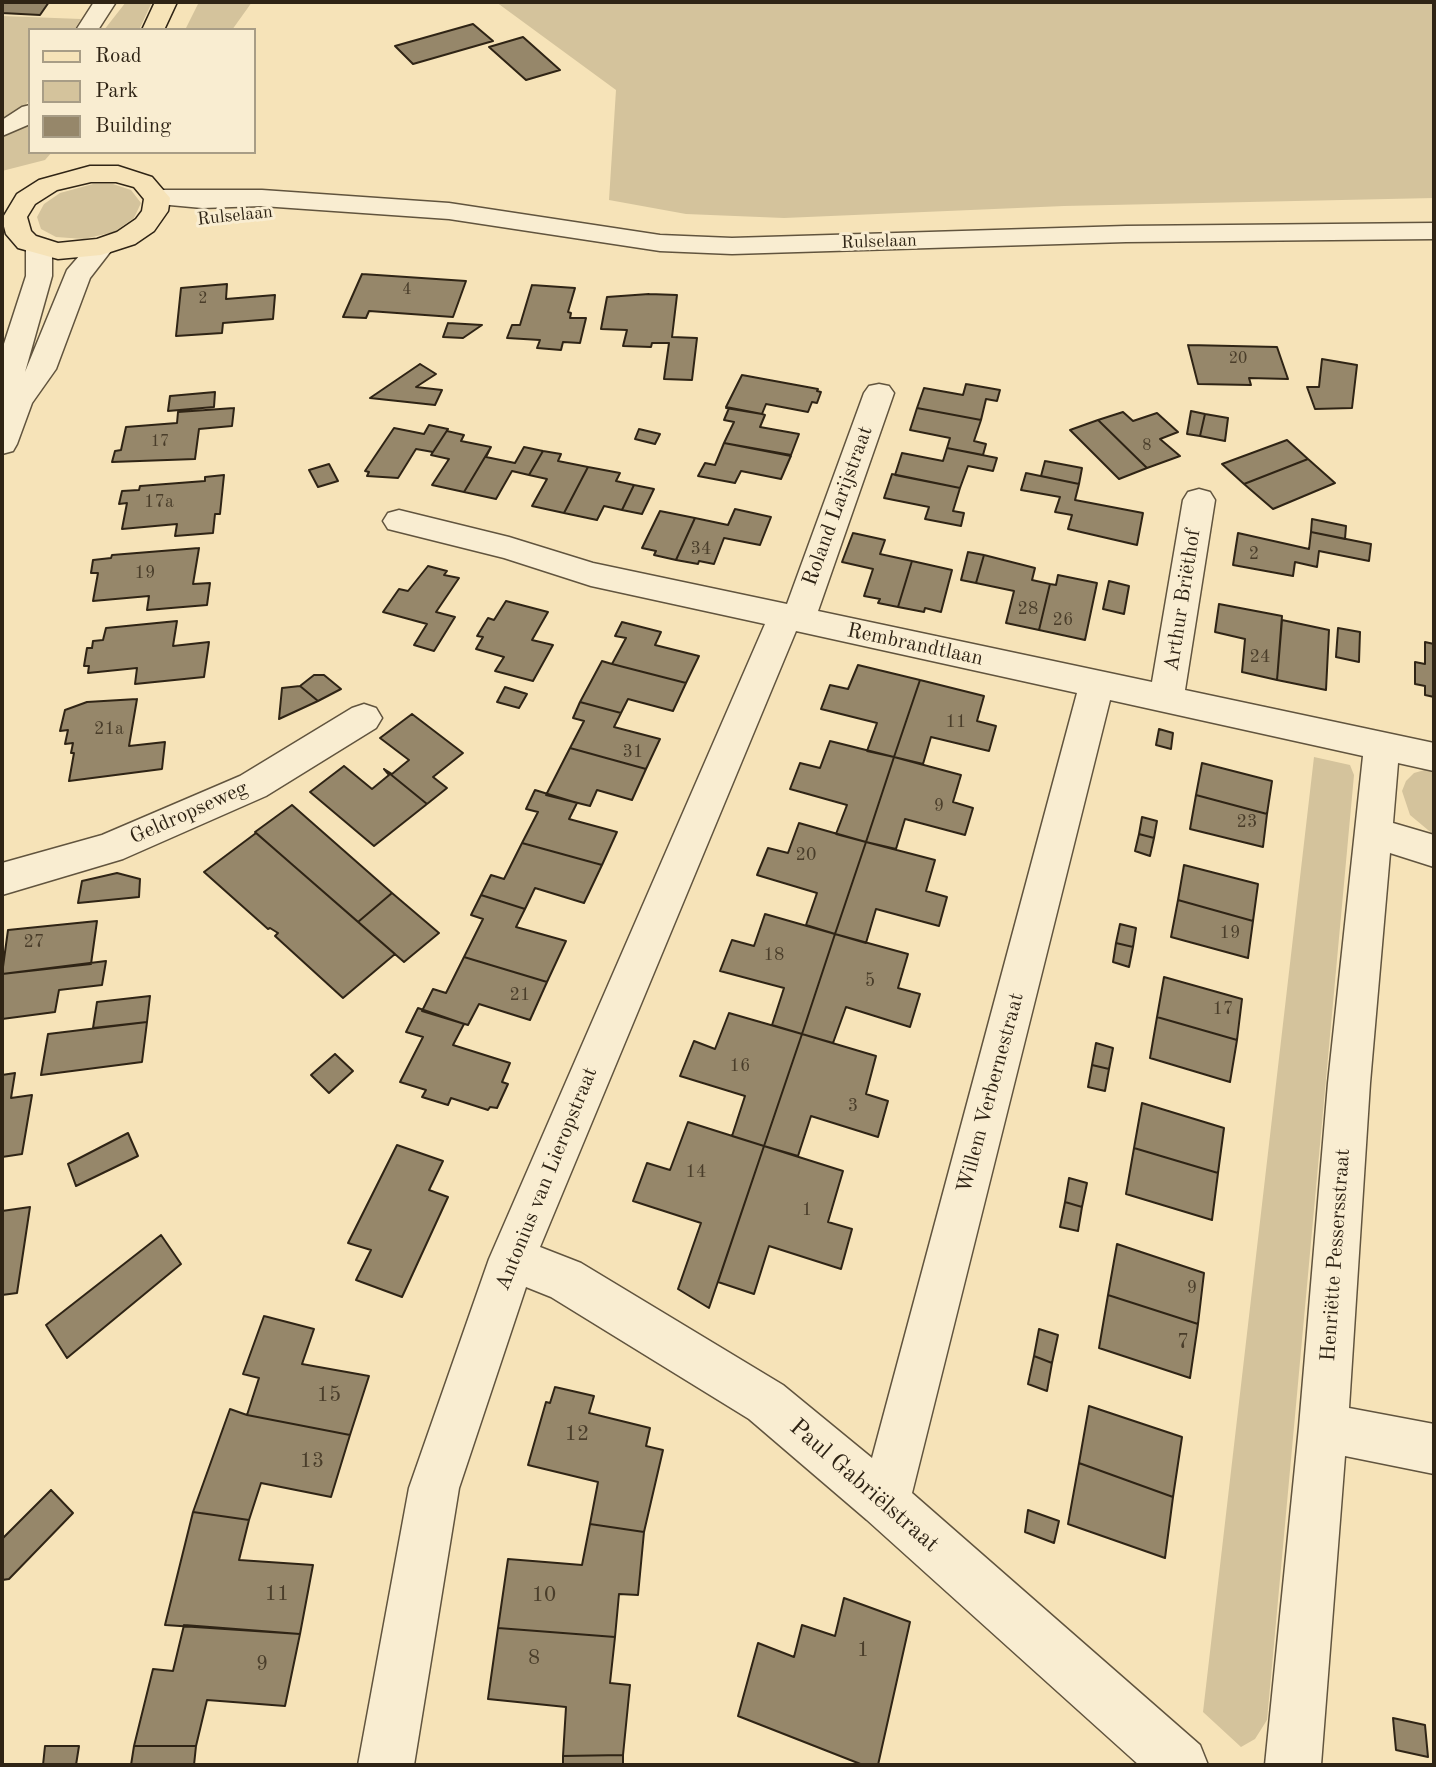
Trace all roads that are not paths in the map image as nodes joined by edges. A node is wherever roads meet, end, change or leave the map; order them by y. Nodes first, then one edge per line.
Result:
1 (105, 2) edge
2 (166, 2) edge
3 (185, 2) edge
4 (88, 28) edge
5 (154, 28) edge
6 (175, 28) edge
7 (28, 113) edge
8 (2, 130) edge
9 (93, 154) edge
10 (129, 164) edge
11 (76, 176) junction
12 (157, 198) junction
13 (326, 204) junction
14 (11, 213) edge
15 (145, 225) junction
16 (1434, 231) edge
17 (39, 247) junction
18 (101, 247) junction
19 (879, 393) dead end
20 (10, 403) edge
21 (2, 444) edge
22 (1199, 500) dead end
23 (399, 522) dead end
24 (791, 618) junction
25 (1097, 684) junction
26 (1167, 700) junction
27 (364, 718) dead end
28 (1382, 746) junction
29 (1434, 757) edge
30 (1374, 833) junction
31 (1434, 851) edge
32 (2, 879) edge
33 (512, 1259) junction
34 (1323, 1427) junction
35 (1434, 1449) edge
36 (885, 1502) junction
37 (386, 1765) edge
38 (1180, 1765) edge
39 (1293, 1765) edge

1 - 4 street
2 - 5 main road
3 - 6 main road
7 - 8 street
9 - 11 main road
10 - 11 main road
10 - 12 main road
11 - 14 main road
12 - 13 street, Rulselaan
12 - 15 main road
13 - 15 street, Rulselaan
13 - 16 street, Rulselaan
14 - 17 main road
15 - 18 main road
17 - 18 main road
17 - 20 street
18 - 20 street
19 - 24 street, Roland Larijstraat
20 - 21 street
22 - 26 street, Arthur Briëthof
23 - 24 street, Rembrandtlaan
24 - 25 street, Rembrandtlaan
24 - 33 street, Antonius van Lieropstraat
25 - 26 street, Rembrandtlaan
25 - 36 street, Willem Verbernestraat
26 - 28 street, Rembrandtlaan
27 - 32 street, Geldropseweg
28 - 29 street, Rembrandtlaan
28 - 30 street, Henriëtte Pessersstraat
30 - 31 street
30 - 34 street, Henriëtte Pessersstraat
33 - 36 street, Paul Gabriëlstraat
33 - 37 street, Antonius van Lieropstraat
34 - 35 street
34 - 39 street, Henriëtte Pessersstraat
36 - 38 street, Paul Gabriëlstraat

